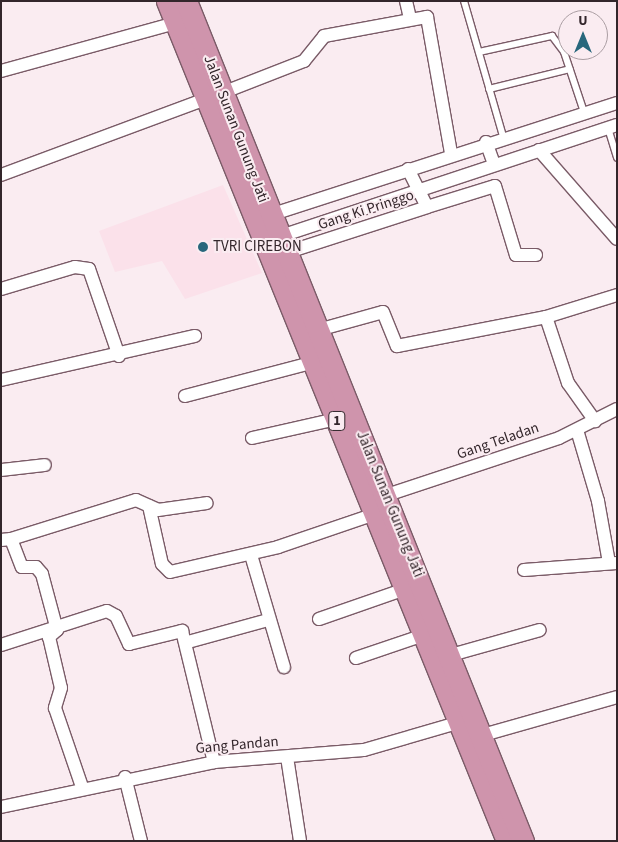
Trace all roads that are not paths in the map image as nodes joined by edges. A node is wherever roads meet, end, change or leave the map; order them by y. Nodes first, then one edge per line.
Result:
1 (406, 1) edge
2 (464, 1) edge
3 (178, 11) edge
4 (410, 19) junction
5 (480, 52) junction
6 (570, 69) junction
7 (1, 71) edge
8 (490, 88) junction
9 (213, 96) junction
10 (617, 102) edge
11 (584, 112) junction
12 (613, 127) edge
13 (503, 136) junction
14 (486, 142) junction
15 (539, 150) junction
16 (451, 153) junction
17 (617, 158) edge
18 (494, 164) junction
19 (408, 169) junction
20 (1, 175) edge
21 (416, 191) junction
22 (427, 207) junction
23 (261, 218) junction
24 (617, 239) edge
25 (275, 244) junction
26 (536, 255) dead end
27 (1, 289) edge
28 (617, 295) edge
29 (546, 317) junction
30 (318, 330) junction
31 (195, 336) dead end
32 (119, 356) junction
33 (311, 363) junction
34 (1, 380) edge
35 (185, 396) dead end
36 (617, 409) edge
37 (336, 419) junction
38 (596, 421) junction
39 (576, 430) junction
40 (252, 438) dead end
41 (45, 465) dead end
42 (1, 470) edge
43 (207, 503) dead end
44 (378, 504) junction
45 (149, 506) junction
46 (6, 540) edge
47 (251, 555) junction
48 (613, 563) edge
49 (524, 570) dead end
50 (406, 589) junction
51 (319, 619) dead end
52 (268, 620) junction
53 (56, 624) junction
54 (540, 630) dead end
55 (424, 635) junction
56 (188, 642) junction
57 (1, 645) edge
58 (451, 655) junction
59 (356, 658) dead end
60 (284, 667) dead end
61 (617, 697) edge
62 (473, 724) junction
63 (287, 757) junction
64 (214, 762) junction
65 (125, 778) junction
66 (82, 788) junction
67 (1, 807) edge
68 (507, 827) edge
69 (140, 841) edge
70 (300, 841) edge
71 (524, 841) edge

1 - 4 street
2 - 5 lane
3 - 7 street
3 - 9 highway, 1
4 - 9 street
4 - 16 street
5 - 6 lane
5 - 8 lane
6 - 8 lane
6 - 11 lane
8 - 13 lane
9 - 20 street
9 - 23 highway, 1
10 - 11 street
11 - 13 street
12 - 15 street
12 - 17 lane
13 - 14 street
14 - 16 street
14 - 18 street
15 - 18 street
15 - 24 street
16 - 19 street
18 - 21 street
19 - 21 street
19 - 23 street
21 - 22 street
21 - 25 street
22 - 25 street, Gang Ki Pringgo
22 - 26 street, Gang Ki Pringgo
23 - 25 highway, 1
25 - 30 highway, Jalan Sunan Gunung Jati / 1
25 - 33 highway, 1
27 - 32 street
28 - 29 street
29 - 30 street
29 - 38 street
30 - 44 highway, Jalan Sunan Gunung Jati / 1
31 - 32 street
32 - 34 street
33 - 35 street
33 - 37 highway, 1
36 - 38 street, Gang Teladan
37 - 40 street
37 - 44 highway, 1
38 - 39 street, Gang Teladan
39 - 44 street, Gang Teladan
39 - 48 street
41 - 42 street
43 - 45 street
44 - 47 street, Gang Teladan
44 - 50 highway, 1
44 - 58 highway, Jalan Sunan Gunung Jati / 1
45 - 46 street
45 - 47 street, Gang Teladan
46 - 53 street
47 - 52 street
48 - 49 street
50 - 51 street
50 - 55 highway, 1
52 - 56 street
52 - 60 street
53 - 56 street
53 - 57 street
53 - 66 street
54 - 58 street
55 - 59 street
55 - 62 highway, 1
56 - 64 street
58 - 62 highway, Jalan Sunan Gunung Jati / 1
61 - 62 street, Gang Pandan
62 - 63 street, Gang Pandan
62 - 68 highway, 1
63 - 64 street, Gang Pandan
63 - 70 street
64 - 65 street, Gang Pandan
65 - 66 street, Gang Pandan
65 - 69 street
66 - 67 street, Gang Pandan
68 - 71 highway, 1

